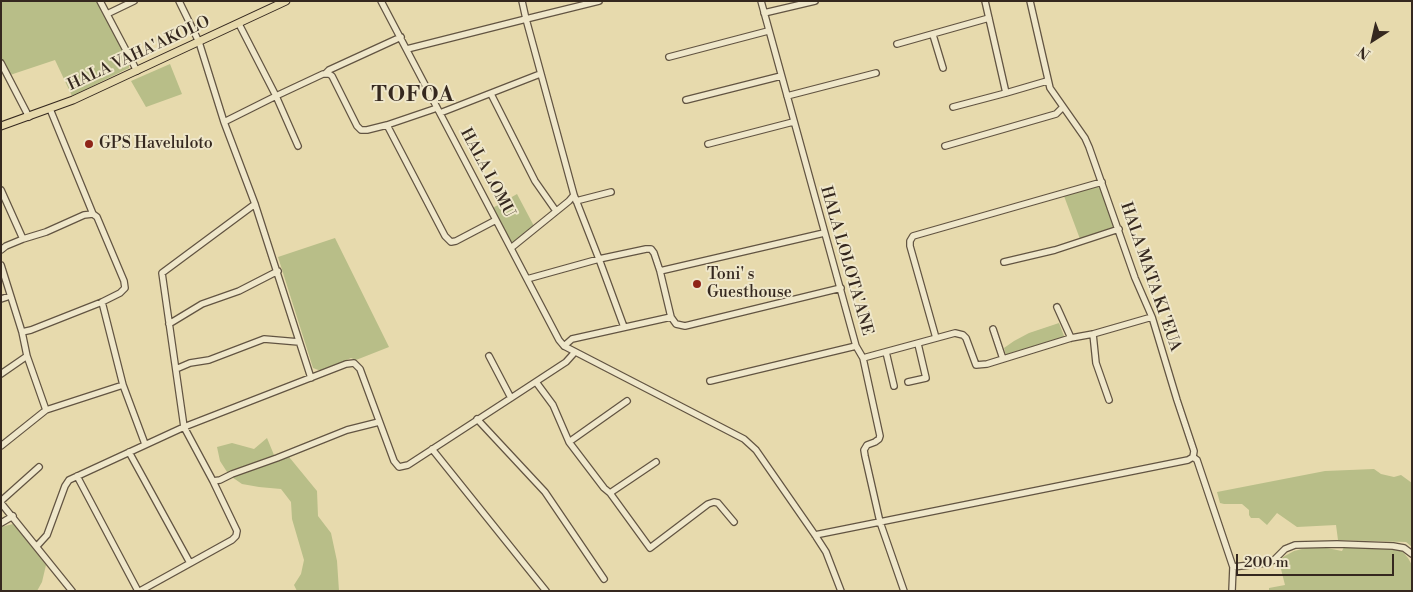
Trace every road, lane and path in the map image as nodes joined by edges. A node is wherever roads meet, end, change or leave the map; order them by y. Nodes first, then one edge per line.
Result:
1 (100, 1) edge
2 (134, 1) edge
3 (179, 1) edge
4 (286, 1) edge
5 (381, 1) edge
6 (522, 1) edge
7 (599, 1) edge
8 (761, 1) edge
9 (815, 1) edge
10 (985, 1) edge
11 (1030, 1) edge
12 (764, 13) junction
13 (107, 14) junction
14 (989, 18) junction
15 (526, 19) junction
16 (239, 24) junction
17 (768, 31) junction
18 (933, 35) junction
19 (401, 37) junction
20 (199, 42) junction
21 (897, 44) dead end
22 (407, 49) junction
23 (669, 57) dead end
24 (2, 64) edge
25 (943, 68) dead end
26 (137, 71) junction
27 (326, 73) junction
28 (876, 73) dead end
29 (540, 74) junction
30 (781, 76) junction
31 (1047, 80) junction
32 (1006, 93) junction
33 (491, 94) junction
34 (276, 96) junction
35 (786, 96) junction
36 (686, 100) dead end
37 (953, 107) dead end
38 (1062, 108) junction
39 (50, 109) junction
40 (439, 110) junction
41 (28, 117) junction
42 (224, 122) junction
43 (793, 122) junction
44 (387, 125) junction
45 (1, 126) edge
46 (708, 144) dead end
47 (298, 146) dead end
48 (945, 146) dead end
49 (1102, 182) junction
50 (1, 190) edge
51 (611, 192) dead end
52 (575, 198) junction
53 (255, 204) junction
54 (556, 211) junction
55 (93, 214) junction
56 (496, 220) junction
57 (1119, 229) junction
58 (824, 233) junction
59 (22, 239) junction
60 (511, 248) junction
61 (1, 250) edge
62 (599, 259) junction
63 (1004, 262) dead end
64 (1, 265) edge
65 (660, 271) junction
66 (278, 272) junction
67 (527, 279) junction
68 (840, 288) junction
69 (10, 296) junction
70 (1, 299) edge
71 (102, 302) junction
72 (1057, 307) dead end
73 (671, 316) junction
74 (1152, 317) junction
75 (169, 324) junction
76 (624, 327) junction
77 (993, 329) dead end
78 (22, 332) junction
79 (1093, 334) junction
80 (936, 338) junction
81 (1071, 338) junction
82 (299, 342) junction
83 (918, 344) junction
84 (564, 346) junction
85 (856, 346) junction
86 (576, 352) junction
87 (886, 352) junction
88 (27, 356) junction
89 (489, 356) dead end
90 (864, 358) junction
91 (1003, 359) junction
92 (176, 368) junction
93 (1, 374) edge
94 (311, 378) junction
95 (710, 381) dead end
96 (536, 382) junction
97 (908, 382) dead end
98 (123, 385) junction
99 (894, 386) dead end
100 (511, 398) junction
101 (1108, 400) dead end
102 (627, 401) dead end
103 (46, 410) junction
104 (477, 419) junction
105 (379, 422) junction
106 (184, 427) junction
107 (569, 442) junction
108 (145, 444) junction
109 (1, 446) edge
110 (432, 450) junction
111 (129, 452) junction
112 (1193, 457) junction
113 (656, 462) dead end
114 (39, 467) dead end
115 (77, 476) junction
116 (213, 482) junction
117 (610, 493) junction
118 (1, 502) edge
119 (13, 516) junction
120 (734, 522) dead end
121 (880, 522) junction
122 (1, 523) edge
123 (816, 536) junction
124 (36, 546) junction
125 (1412, 554) edge
126 (190, 564) junction
127 (1234, 567) junction
128 (604, 579) dead end
129 (72, 591) edge
130 (139, 591) edge
131 (546, 591) edge
132 (841, 591) edge
133 (904, 591) edge
134 (1232, 591) edge

1 - 13 street
2 - 13 street
3 - 20 street
4 - 16 main road, HALA VAHA'AKOLO
5 - 19 street, HALA LOMU
6 - 15 street
7 - 15 street
8 - 12 street, HALA LOLOTA'ANE
9 - 12 street
10 - 14 street
11 - 31 street, HALA MATA KI 'EUA
12 - 17 street, HALA LOLOTA'ANE
13 - 26 street
14 - 18 street
14 - 32 street
15 - 22 street
15 - 29 street
16 - 20 main road, HALA VAHA'AKOLO
16 - 34 street
17 - 23 street
17 - 30 street, HALA LOLOTA'ANE
18 - 21 street
18 - 25 street
19 - 22 street, HALA LOMU
19 - 27 street
20 - 26 main road, HALA VAHA'AKOLO
20 - 42 street
22 - 40 street, HALA LOMU
24 - 41 street
26 - 39 main road, HALA VAHA'AKOLO
27 - 34 street
27 - 44 street
28 - 35 street
29 - 33 street
29 - 52 street
30 - 35 street, HALA LOLOTA'ANE
30 - 36 street
31 - 32 street
31 - 38 street, HALA MATA KI 'EUA
32 - 37 street
33 - 40 street
33 - 54 street
34 - 42 street
34 - 47 street
35 - 43 street, HALA LOLOTA'ANE
38 - 48 street
38 - 49 street, HALA MATA KI 'EUA
39 - 41 main road, HALA VAHA'AKOLO
39 - 55 street
40 - 44 street
40 - 56 street, HALA LOMU
41 - 45 main road, HALA VAHA'AKOLO
42 - 53 street
43 - 46 street
43 - 58 street, HALA LOLOTA'ANE
44 - 56 street
49 - 57 street, HALA MATA KI 'EUA
49 - 80 street
50 - 59 street
51 - 52 street
52 - 54 street
52 - 62 street
53 - 66 street
53 - 75 street
54 - 60 street
55 - 59 street
55 - 71 street
56 - 60 street, HALA LOMU
57 - 63 street
57 - 74 street, HALA MATA KI 'EUA
58 - 65 street
58 - 68 street, HALA LOLOTA'ANE
59 - 61 street
60 - 67 street, HALA LOMU
62 - 65 street
62 - 67 street
62 - 76 street
64 - 69 street
65 - 73 street
66 - 75 street
66 - 82 street
67 - 84 street, HALA LOMU
68 - 73 street
68 - 85 street, HALA LOLOTA'ANE
69 - 70 street
69 - 78 street
71 - 78 street
71 - 98 street
72 - 81 street
73 - 76 street
74 - 79 street
74 - 112 street, HALA MATA KI 'EUA
75 - 92 street
76 - 84 street
77 - 91 street
78 - 88 street
79 - 81 street
79 - 101 street
80 - 83 street
80 - 91 street
81 - 91 street
82 - 92 street
82 - 94 street
83 - 87 street
83 - 97 street
84 - 86 street
85 - 90 street, HALA LOLOTA'ANE
85 - 95 street
86 - 96 street
86 - 123 street
87 - 90 street
87 - 99 street
88 - 93 street
88 - 103 street
89 - 100 street
90 - 121 street, HALA LOLOTA'ANE
92 - 106 street
94 - 105 street
94 - 106 street
96 - 100 street
96 - 107 street
98 - 103 street
98 - 108 street
100 - 104 street
102 - 107 street
103 - 109 street
104 - 110 street
104 - 128 street
105 - 110 street
105 - 116 street
106 - 108 street
106 - 116 street
107 - 117 street
108 - 111 street
110 - 131 street
111 - 115 street
111 - 126 street
112 - 121 street
112 - 127 street, HALA MATA KI 'EUA
113 - 117 street
114 - 118 street
115 - 124 street
115 - 130 street
116 - 126 street
117 - 120 street
118 - 119 street
119 - 122 street
119 - 124 street
121 - 123 street
121 - 133 street
123 - 132 street
124 - 129 street
125 - 127 street
126 - 130 street
127 - 134 street

